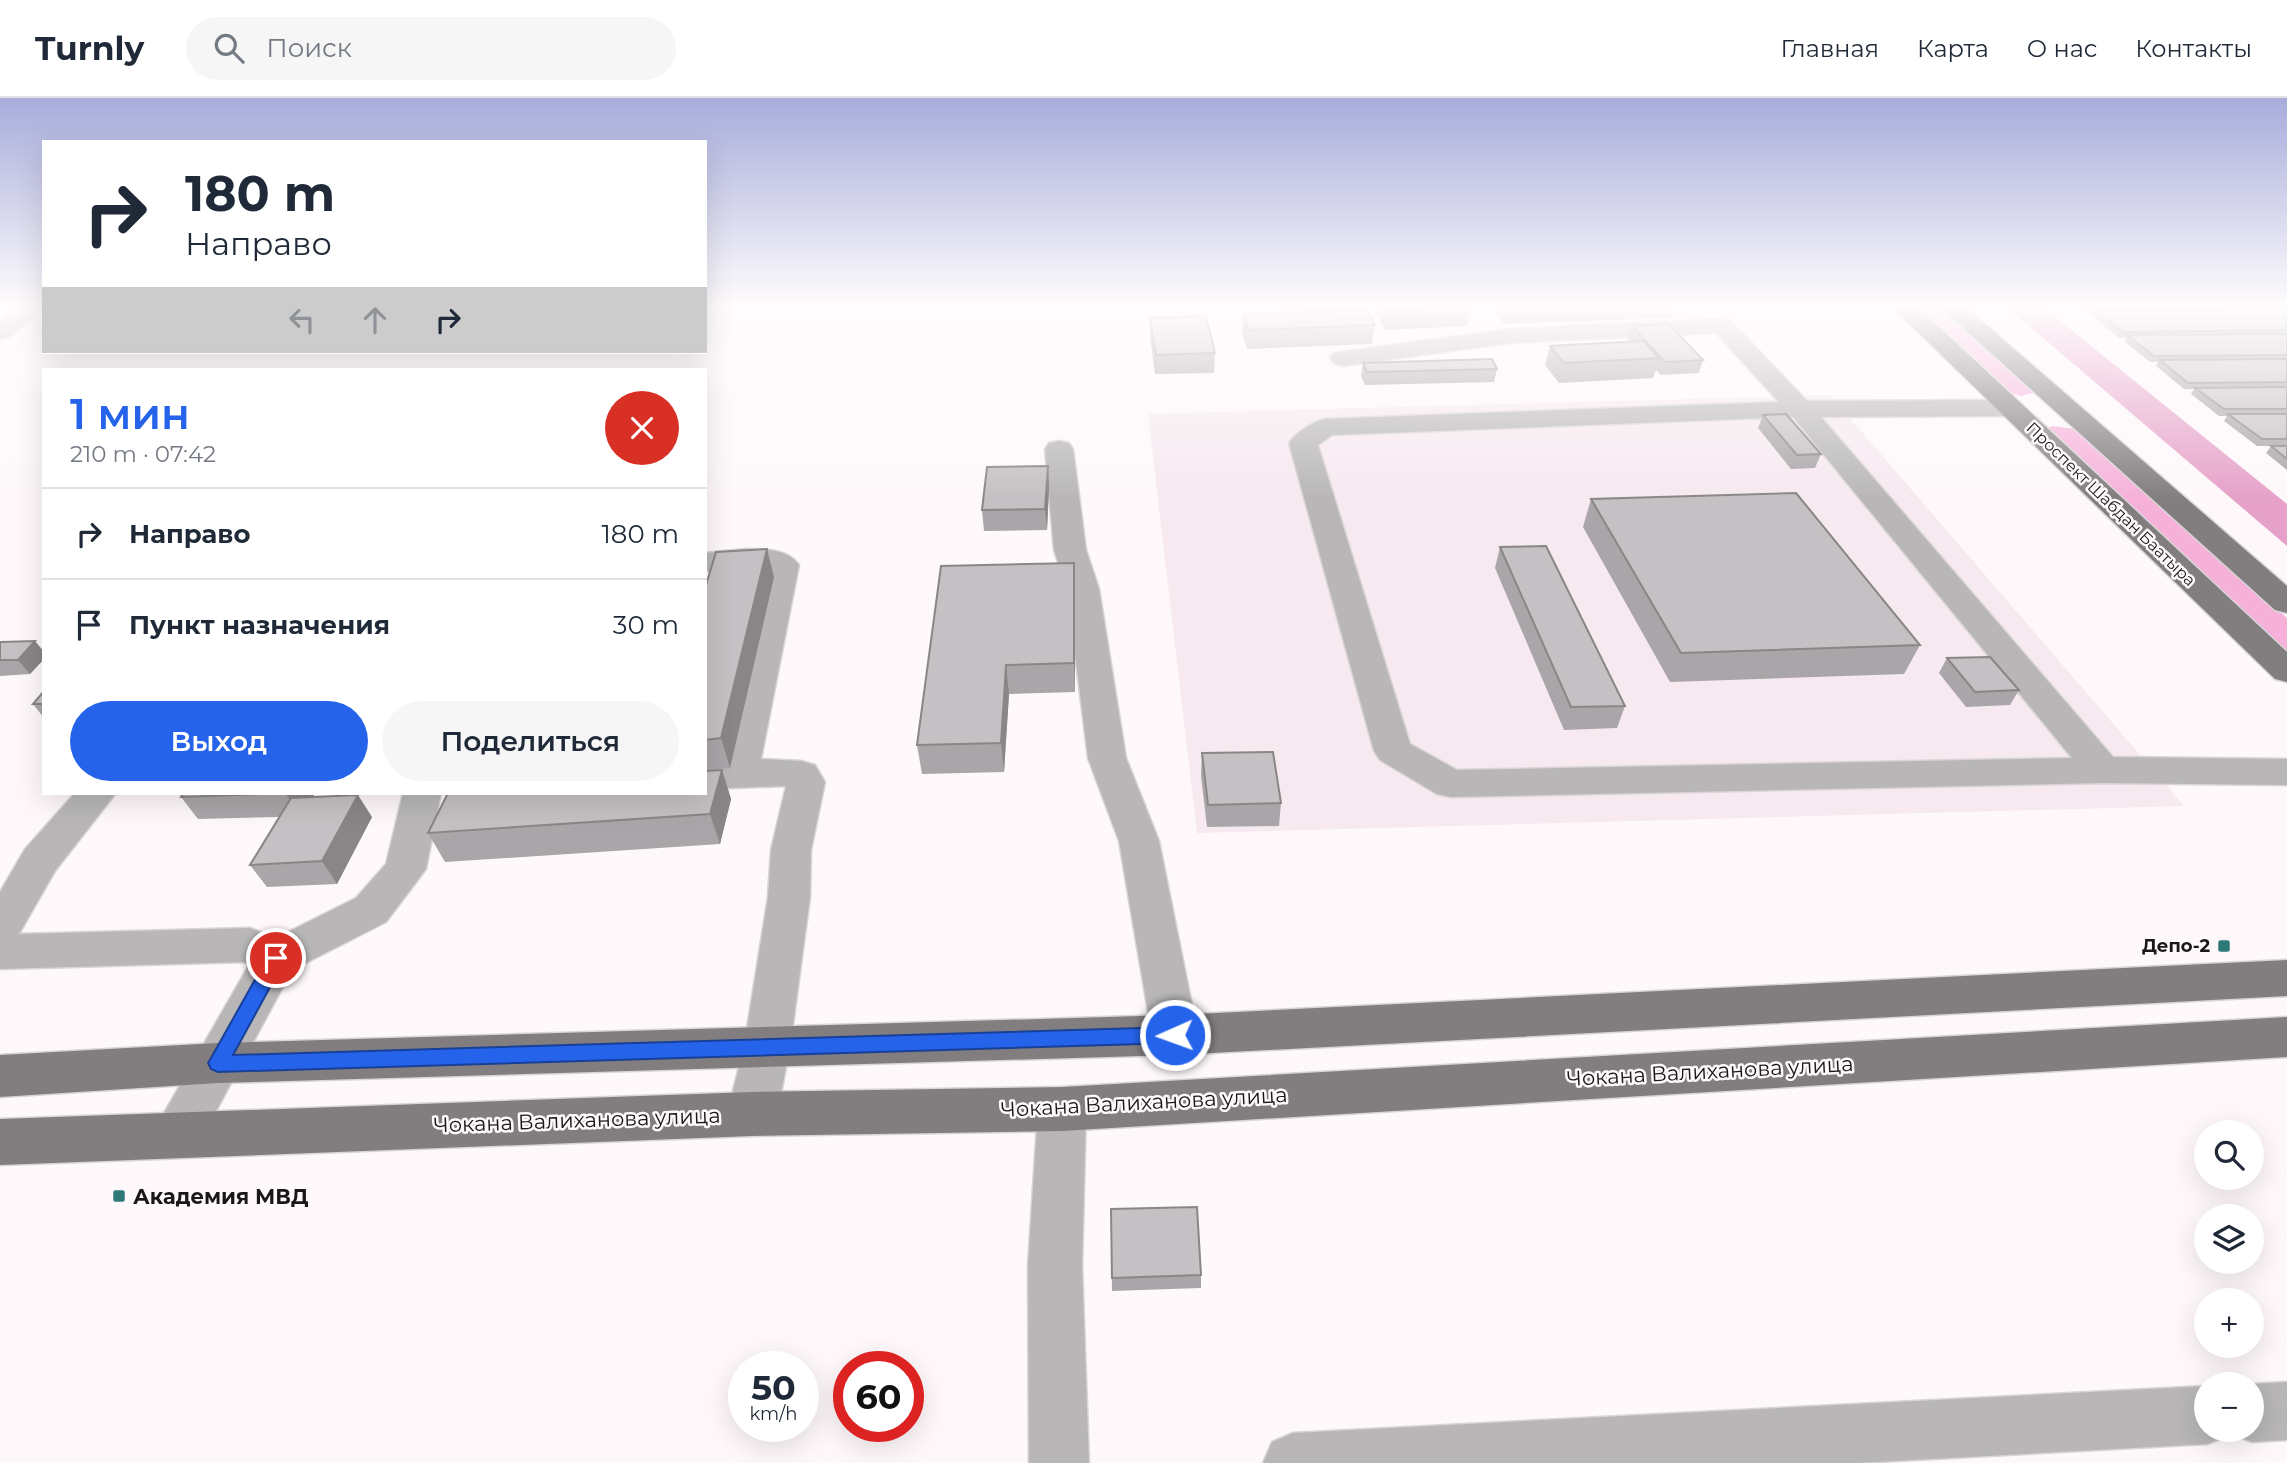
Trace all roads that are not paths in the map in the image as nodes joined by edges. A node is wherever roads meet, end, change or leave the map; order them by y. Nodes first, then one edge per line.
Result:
1 (1765, 372) edge
2 (1972, 372) edge
3 (2024, 372) edge
4 (2010, 408) junction
5 (2065, 408) junction
6 (1800, 409) junction
7 (1059, 449) dead end
8 (707, 562) edge
9 (2287, 603) edge
10 (2287, 671) edge
11 (2103, 769) junction
12 (748, 772) junction
13 (2287, 772) edge
14 (707, 776) edge
15 (94, 795) edge
16 (422, 795) edge
17 (0, 929) edge
18 (0, 952) edge
19 (276, 958) junction
20 (2287, 978) edge
21 (1175, 1035) junction
22 (2287, 1037) edge
23 (767, 1047) junction
24 (218, 1063) junction
25 (0, 1076) edge
26 (1062, 1109) junction
27 (752, 1114) junction
28 (177, 1134) junction
29 (0, 1142) edge
30 (2287, 1411) edge
31 (2264, 1412) edge
32 (2194, 1416) edge
33 (1709, 1452) edge
34 (1059, 1463) edge
35 (1293, 1463) edge

1 - 6 street
2 - 4 main road, Проспект Шабдан Баатыра
3 - 5 main road
4 - 5 main road
4 - 6 street
4 - 10 main road, Проспект Шабдан Баатыра
5 - 9 main road
6 - 11 street
6 - 11 street
7 - 21 street
8 - 12 street
11 - 13 street
12 - 14 street
12 - 23 street
15 - 17 street
16 - 19 street
18 - 19 street
19 - 24 street
20 - 21 main road
21 - 23 main road
22 - 26 main road, Чокана Валиханова улица
23 - 24 main road
23 - 27 street
24 - 25 main road
24 - 28 street
26 - 27 main road, Чокана Валиханова улица
26 - 34 street
27 - 28 main road, Чокана Валиханова улица
28 - 29 main road, Чокана Валиханова улица
30 - 31 street
32 - 33 street
33 - 35 street

